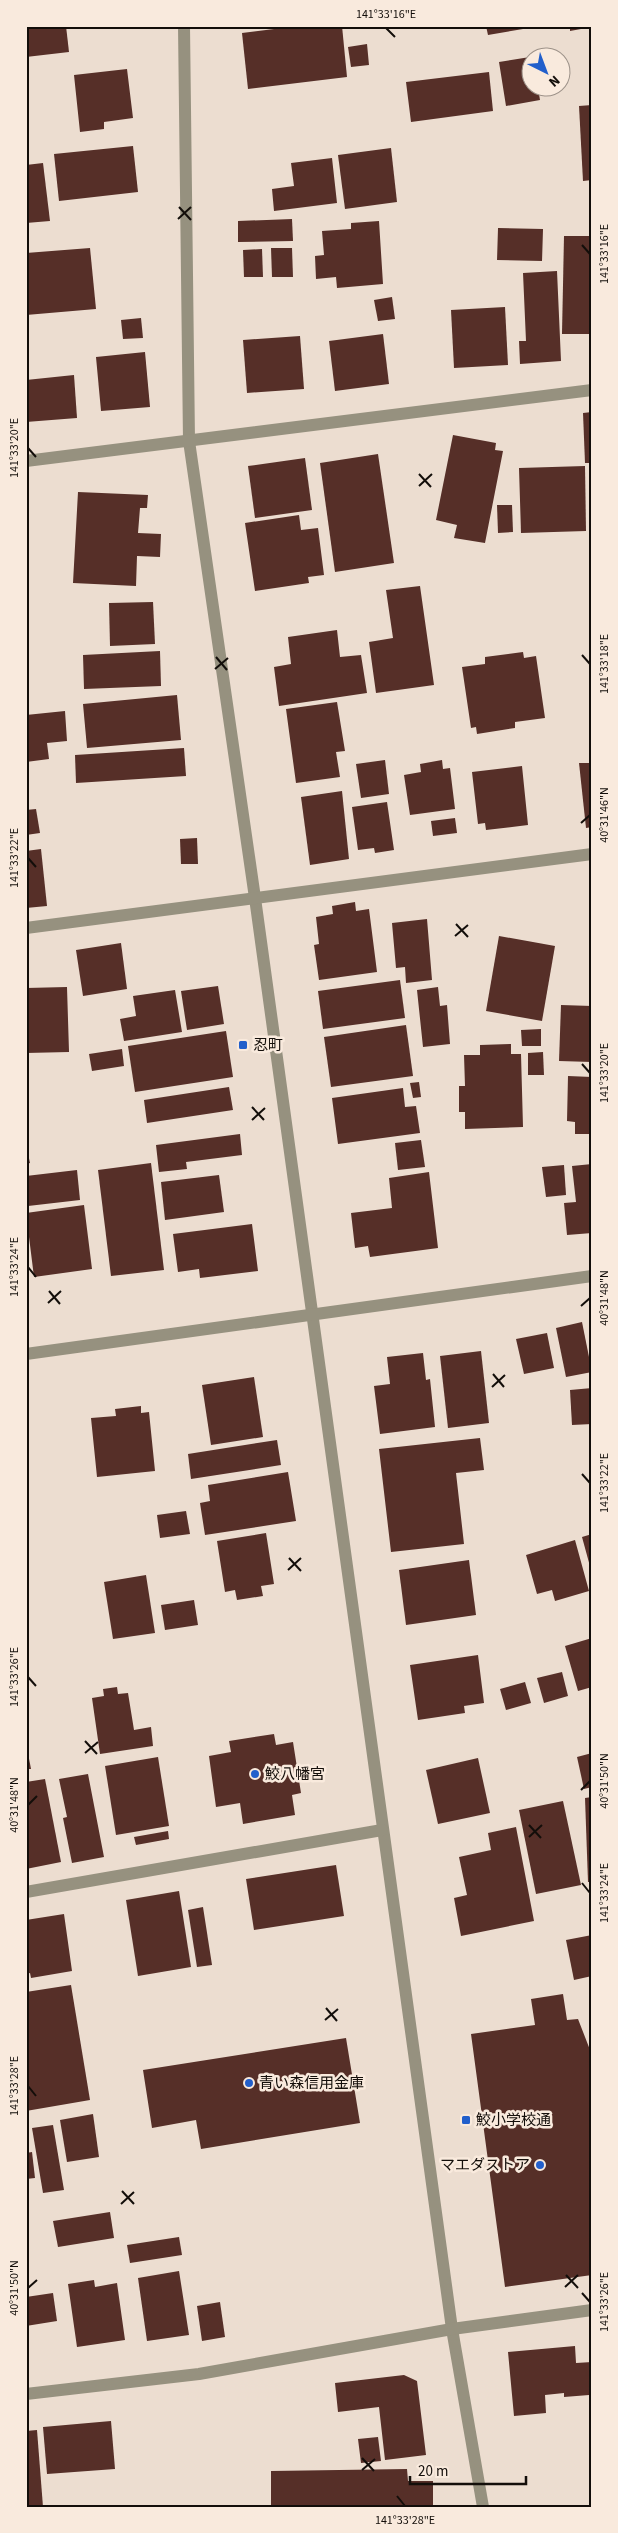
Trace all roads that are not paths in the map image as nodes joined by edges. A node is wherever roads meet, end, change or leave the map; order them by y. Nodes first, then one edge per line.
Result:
1 (184, 26) edge
2 (592, 390) edge
3 (190, 441) junction
4 (26, 461) edge
5 (592, 854) edge
6 (255, 898) junction
7 (26, 928) edge
8 (592, 1276) edge
9 (313, 1316) junction
10 (26, 1354) edge
11 (382, 1830) junction
12 (26, 1892) edge
13 (592, 2310) edge
14 (452, 2329) junction
15 (26, 2394) edge
16 (484, 2507) edge

1 - 3 street
2 - 3 street
3 - 4 street
3 - 6 street
5 - 6 street
6 - 7 street
6 - 9 street
8 - 9 street
9 - 10 street
9 - 11 street
11 - 12 street
11 - 14 street
13 - 14 street
14 - 15 street
14 - 16 street

